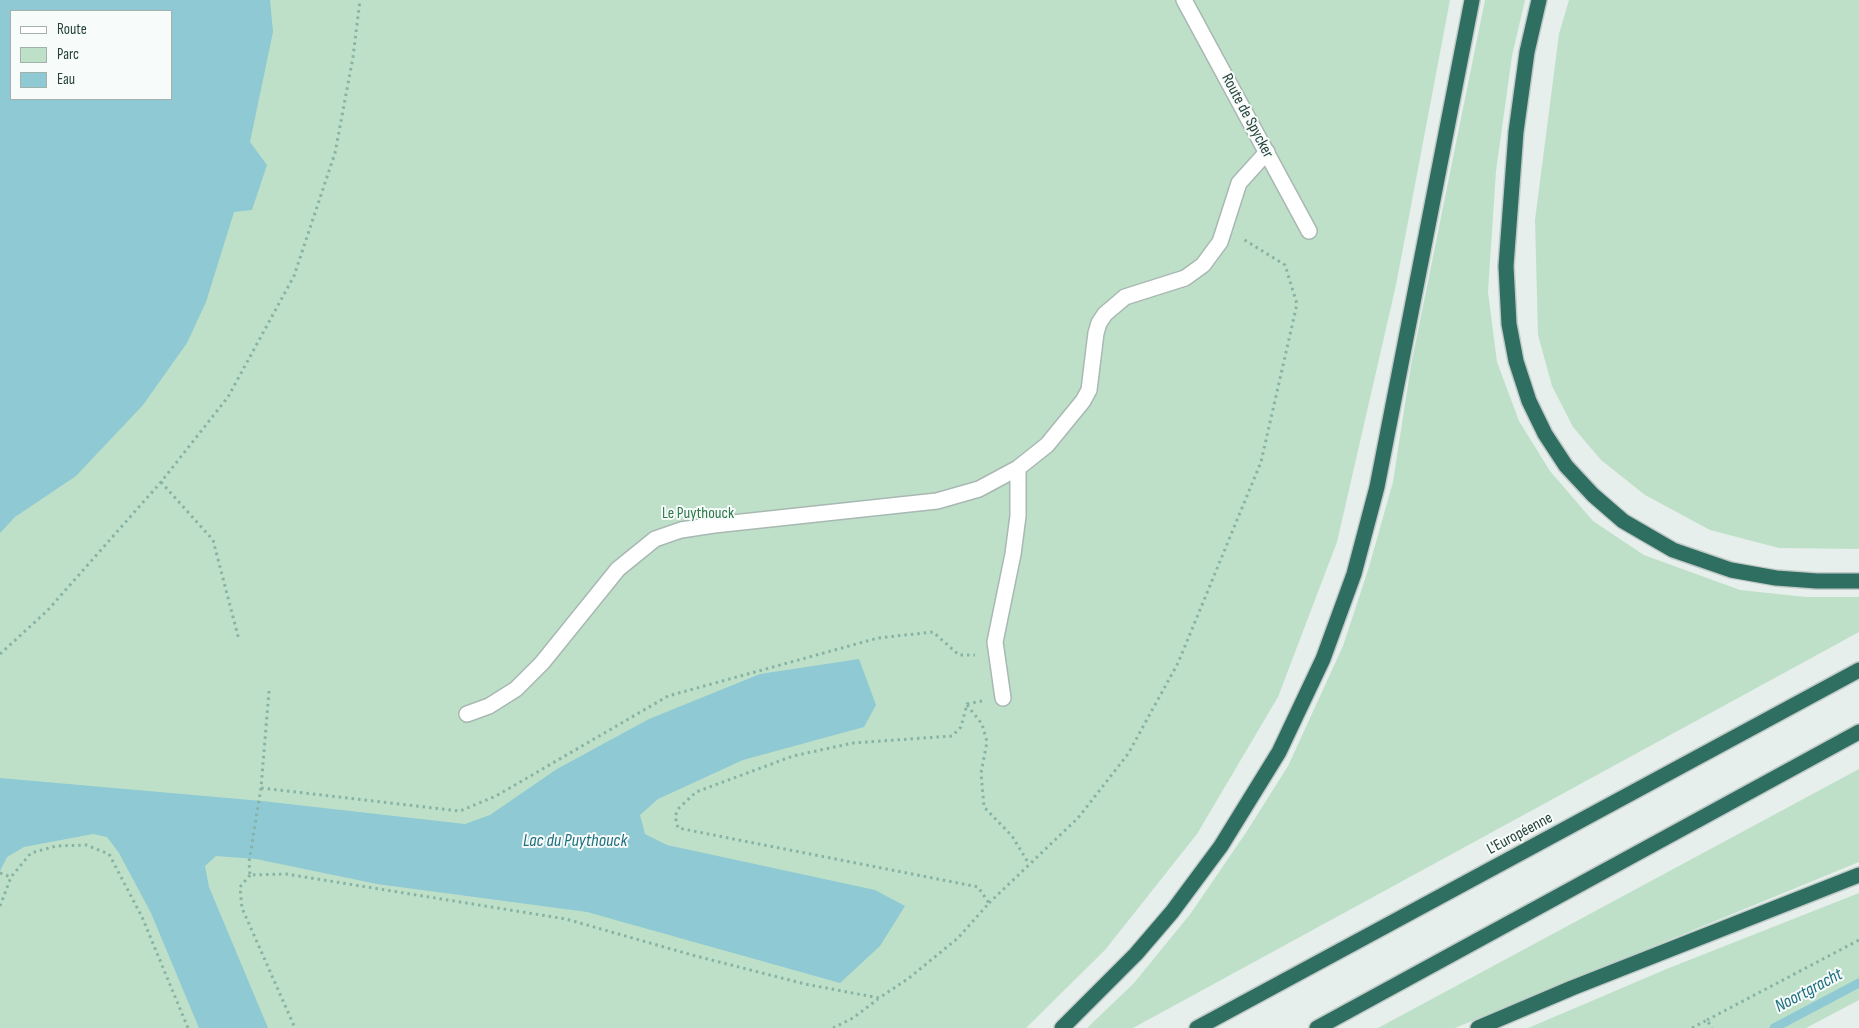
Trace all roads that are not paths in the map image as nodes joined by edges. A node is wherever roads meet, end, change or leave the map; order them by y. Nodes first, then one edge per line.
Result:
1 (1184, 0) edge
2 (1472, 0) edge
3 (1539, 0) edge
4 (1267, 152) junction
5 (1309, 232) dead end
6 (1018, 468) junction
7 (1859, 581) edge
8 (1859, 670) edge
9 (1003, 698) road end
10 (467, 714) dead end
11 (1859, 732) edge
12 (1859, 875) edge
13 (1062, 1028) edge
14 (1197, 1028) edge
15 (1317, 1028) edge
16 (1478, 1028) edge

1 - 4 street, Route de Spycker
2 - 13 highway
3 - 7 highway
4 - 5 street, Route de Spycker
4 - 6 street
6 - 9 street
6 - 10 street
8 - 14 highway, L'Européenne
11 - 15 highway
12 - 16 highway

